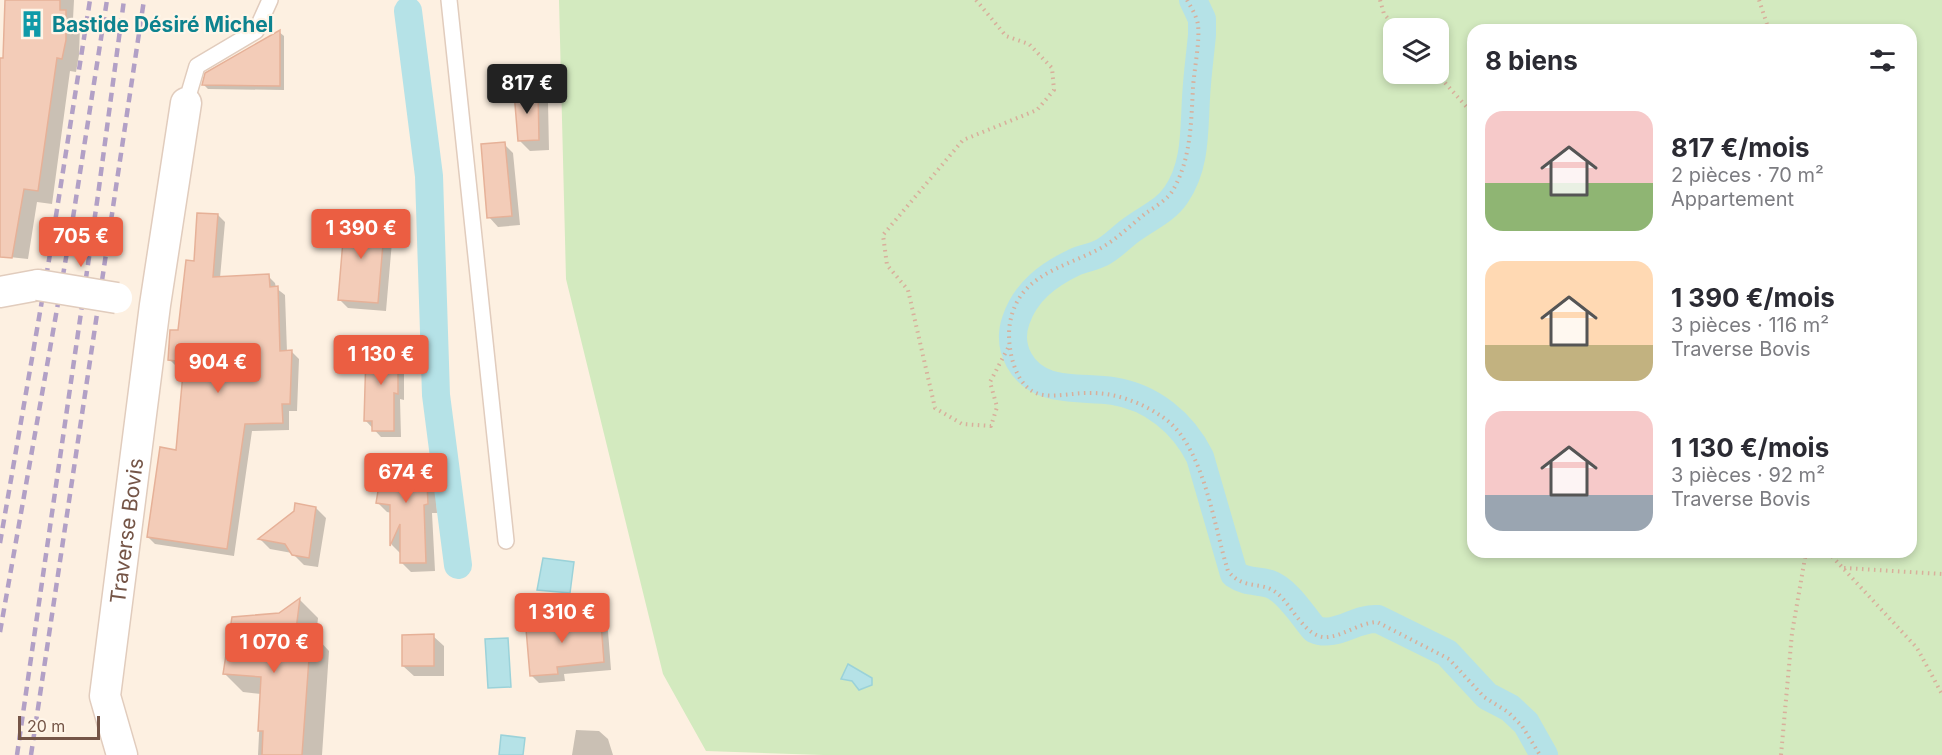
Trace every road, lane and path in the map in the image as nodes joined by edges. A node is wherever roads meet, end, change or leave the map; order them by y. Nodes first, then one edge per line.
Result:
1 (270, 0) edge
2 (449, 0) edge
3 (976, 0) edge
4 (1187, 0) edge
5 (1380, 0) edge
6 (1759, 0) edge
7 (1388, 18) edge
8 (1767, 24) edge
9 (1446, 84) edge
10 (186, 103) joint
11 (1467, 107) edge
12 (0, 292) edge
13 (155, 305) junction
14 (1008, 348) junction
15 (506, 541) dead end
16 (1805, 558) edge
17 (1834, 558) edge
18 (1843, 568) junction
19 (1942, 574) edge
20 (1942, 694) edge
21 (122, 755) edge
22 (1540, 755) edge
23 (1781, 755) edge

1 - 10 lane, Traverse Bovis
2 - 15 lane
3 - 14 path
4 - 14 path
5 - 7 path
6 - 8 path
9 - 11 path
10 - 13 street, Traverse Bovis
12 - 13 street, bridge
13 - 21 street, Traverse Bovis
14 - 22 path
16 - 23 path
17 - 18 path
18 - 19 path
18 - 20 path

